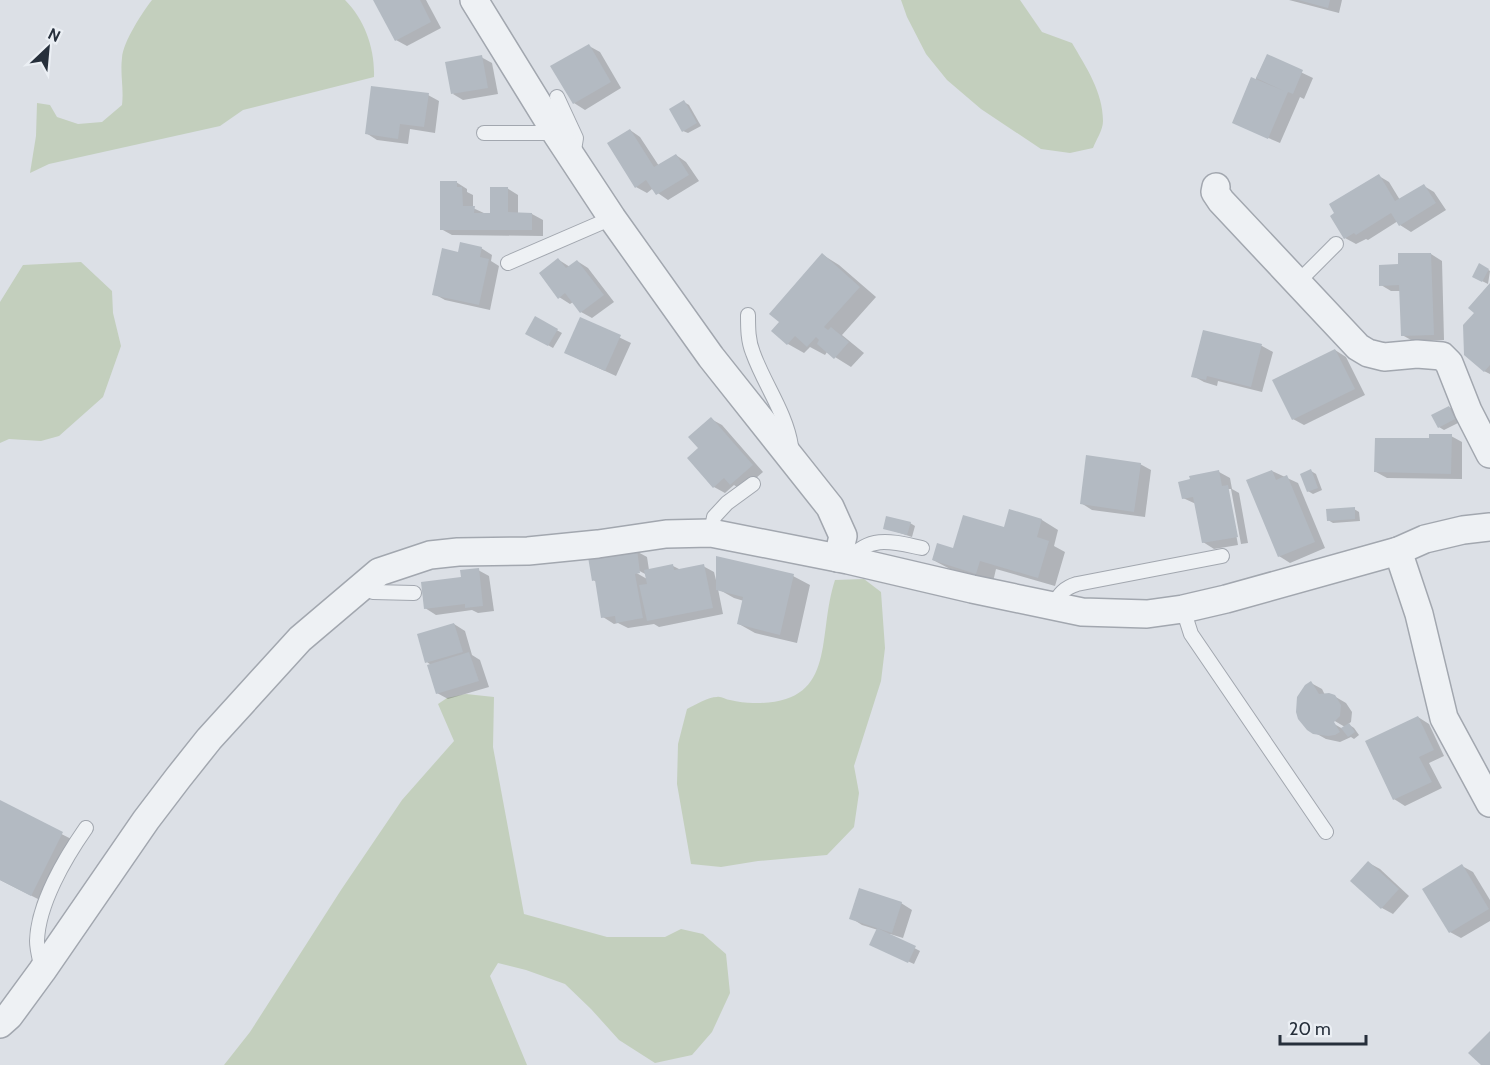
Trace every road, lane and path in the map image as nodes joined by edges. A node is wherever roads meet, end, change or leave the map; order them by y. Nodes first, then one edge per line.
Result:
1 (474, 0) edge
2 (557, 97) dead end
3 (484, 133) dead end
4 (556, 134) junction
5 (573, 158) junction
6 (1216, 187) dead end
7 (612, 218) junction
8 (1336, 244) dead end
9 (508, 263) dead end
10 (1297, 283) junction
11 (748, 315) dead end
12 (1490, 454) edge
13 (790, 457) junction
14 (753, 484) dead end
15 (1490, 527) edge
16 (711, 533) junction
17 (922, 548) dead end
18 (1398, 551) junction
19 (1222, 556) dead end
20 (843, 559) junction
21 (360, 586) junction
22 (414, 593) dead end
23 (1053, 606) junction
24 (1183, 609) junction
25 (1490, 804) edge
26 (86, 828) dead end
27 (1326, 832) dead end
28 (42, 971) junction
29 (0, 1024) edge

1 - 4 street
2 - 5 lane
3 - 4 lane
4 - 5 street
5 - 7 street
6 - 10 street
7 - 9 lane
7 - 13 street
8 - 10 lane
10 - 12 street
11 - 13 lane
13 - 20 street
14 - 16 lane
15 - 18 street
16 - 20 street
16 - 21 street
17 - 20 lane
18 - 24 street
18 - 25 street
19 - 23 lane
20 - 23 street
21 - 22 lane
21 - 28 street
23 - 24 street
24 - 27 lane
26 - 28 lane
28 - 29 street

